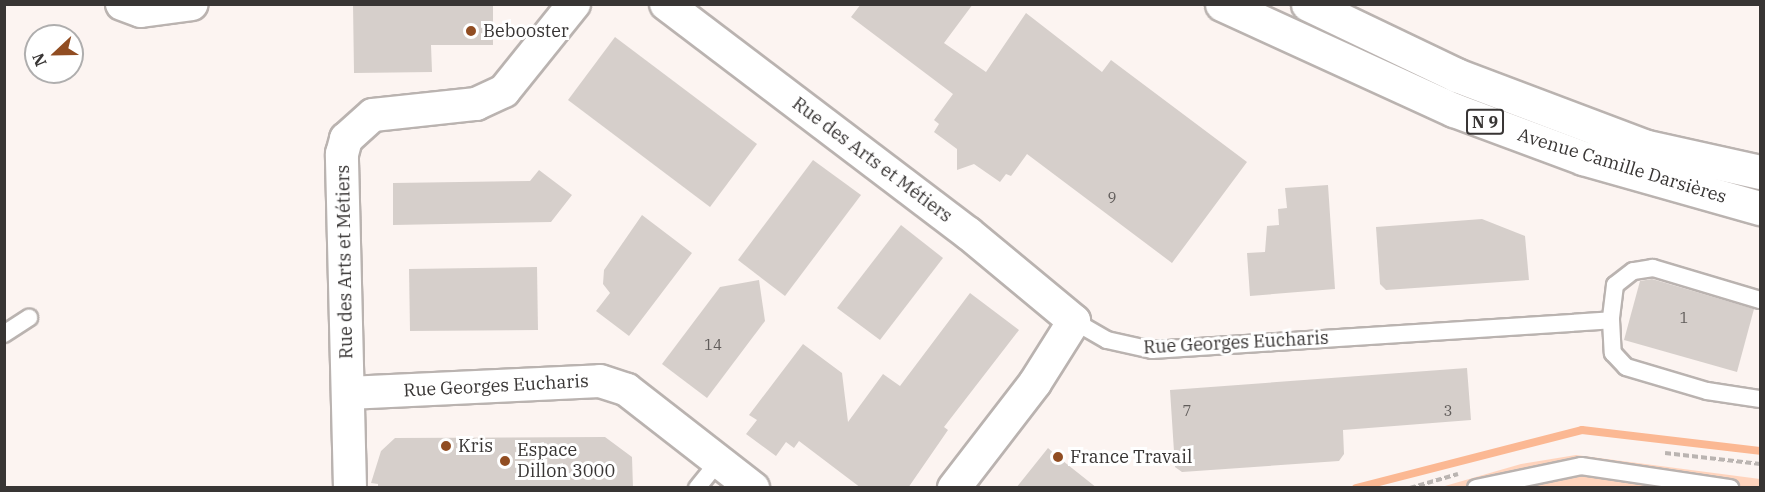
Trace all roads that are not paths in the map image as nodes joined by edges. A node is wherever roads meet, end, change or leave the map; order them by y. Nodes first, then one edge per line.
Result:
1 (122, 4) edge
2 (192, 4) edge
3 (574, 4) edge
4 (666, 4) edge
5 (1222, 4) edge
6 (1308, 4) edge
7 (1761, 172) edge
8 (1761, 208) edge
9 (1761, 300) edge
10 (29, 318) dead end
11 (1611, 320) junction
12 (1074, 321) junction
13 (4, 334) edge
14 (348, 393) junction
15 (1761, 399) edge
16 (719, 461) junction
17 (350, 488) edge
18 (697, 488) edge
19 (753, 488) edge
20 (954, 488) edge
21 (1476, 488) edge
22 (1730, 488) edge

1 - 2 street
3 - 14 street, Rue des Arts et Métiers
4 - 12 street, Rue des Arts et Métiers
5 - 8 main road, Avenue Camille Darsières / N 9
6 - 7 main road, Avenue Camille Darsières / N 9
9 - 11 lane
10 - 13 lane
11 - 12 lane, Rue Georges Eucharis
11 - 15 lane
12 - 20 street
14 - 16 street, Rue Georges Eucharis
14 - 17 street, Rue des Arts et Métiers
16 - 18 lane
16 - 19 street, Rue Georges Eucharis
21 - 22 lane

